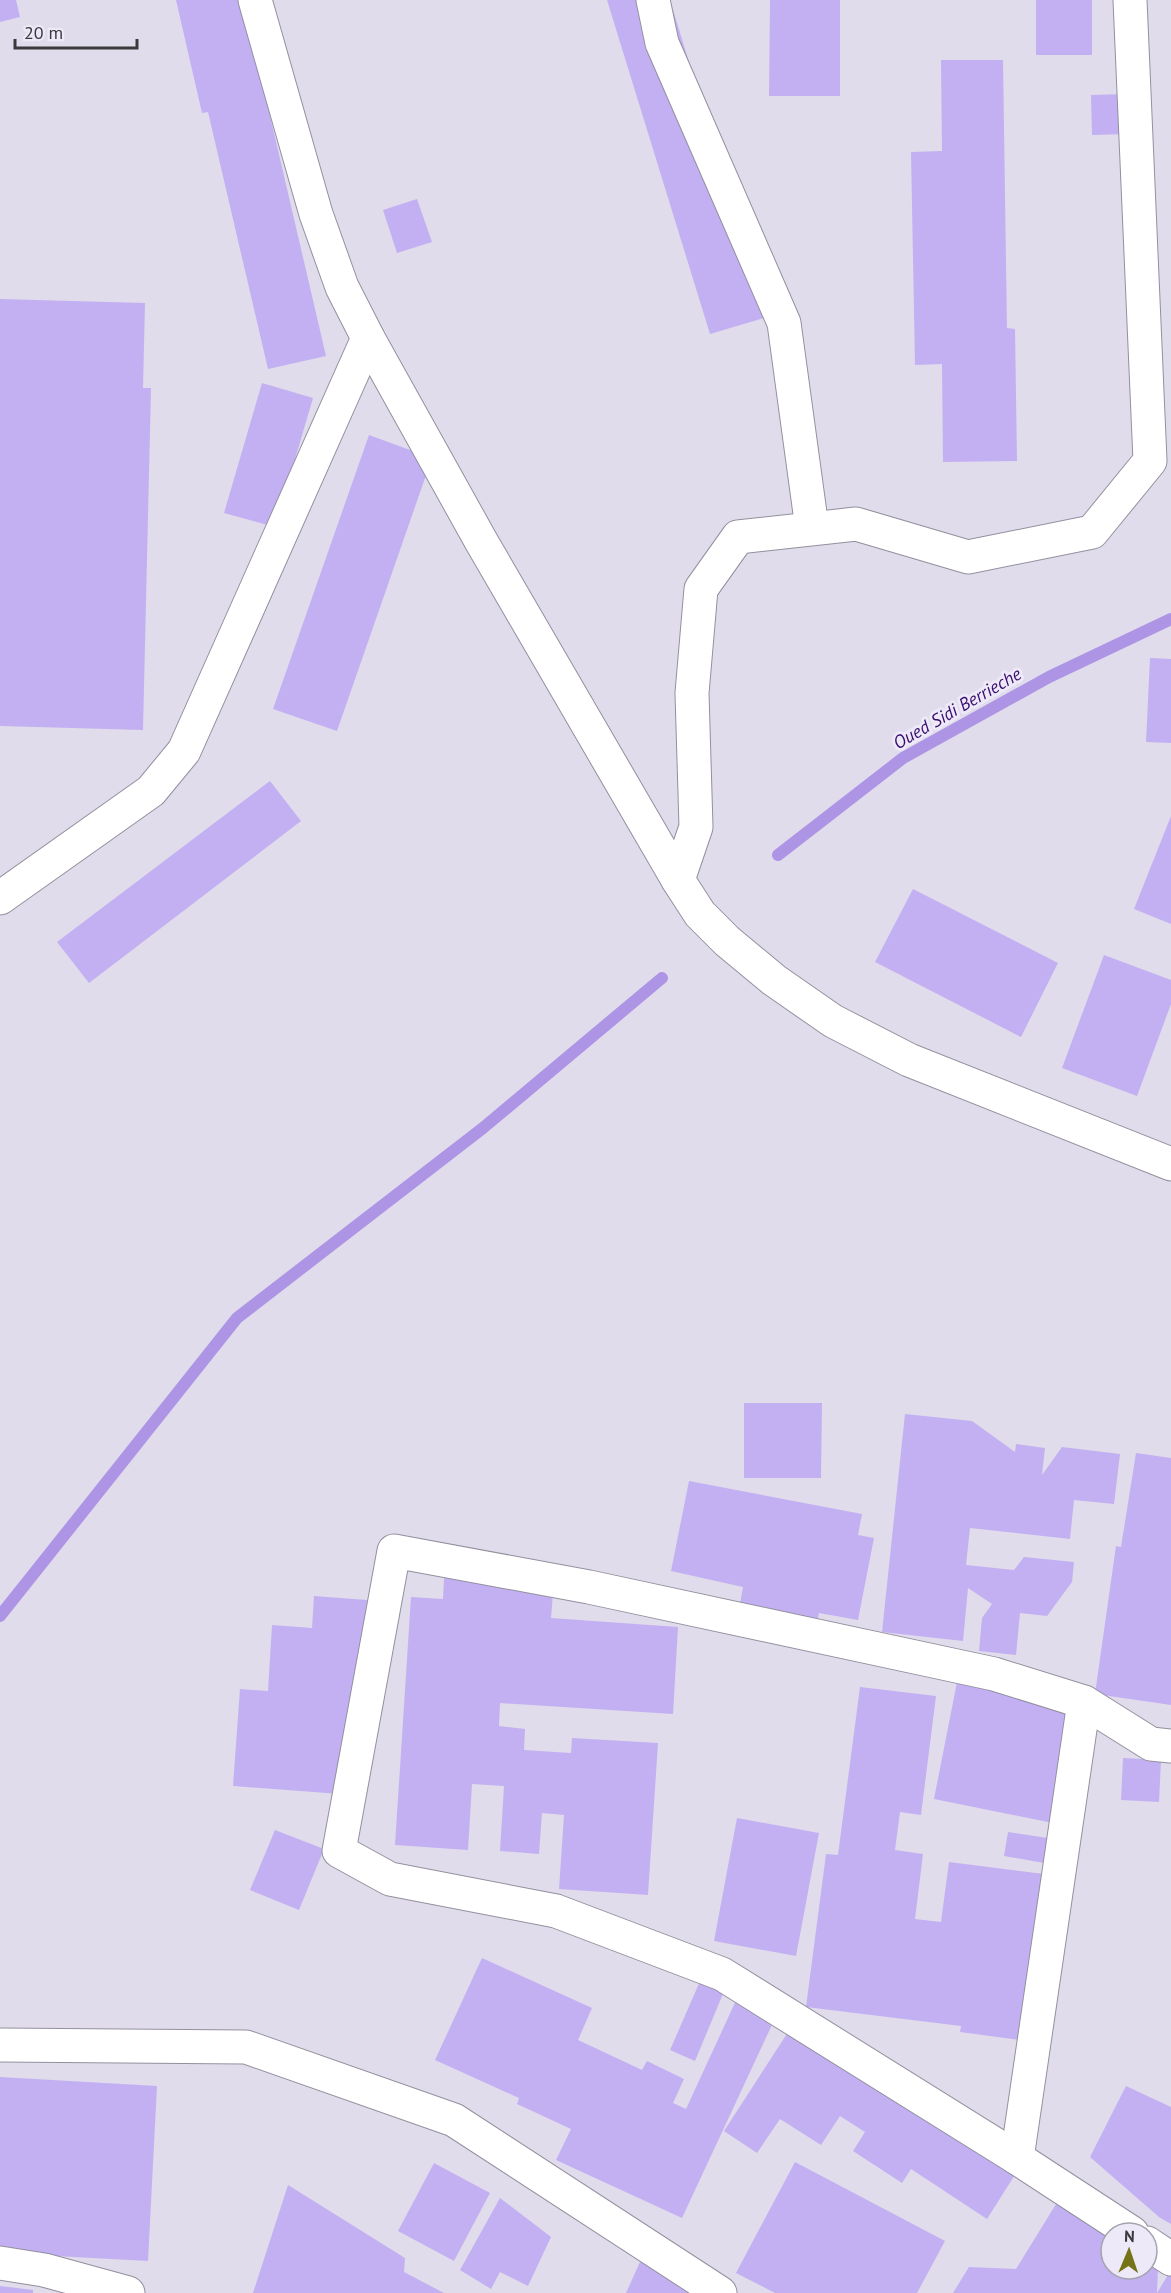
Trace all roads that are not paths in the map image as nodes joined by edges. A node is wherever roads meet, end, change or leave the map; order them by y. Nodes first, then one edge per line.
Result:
1 (255, 0) edge
2 (653, 0) edge
3 (1130, 0) edge
4 (368, 338) junction
5 (812, 528) junction
6 (678, 880) junction
7 (0, 897) edge
8 (1171, 1164) edge
9 (1084, 1702) junction
10 (1171, 1746) edge
11 (0, 2044) edge
12 (1017, 2158) junction
13 (1114, 2221) edge
14 (0, 2263) edge
15 (128, 2293) edge
16 (720, 2293) edge

1 - 4 street
2 - 5 street
3 - 5 street
4 - 6 street
4 - 7 street
5 - 6 street
6 - 8 street
9 - 10 street
9 - 12 street
9 - 12 street
11 - 16 street
12 - 13 street
14 - 15 street

